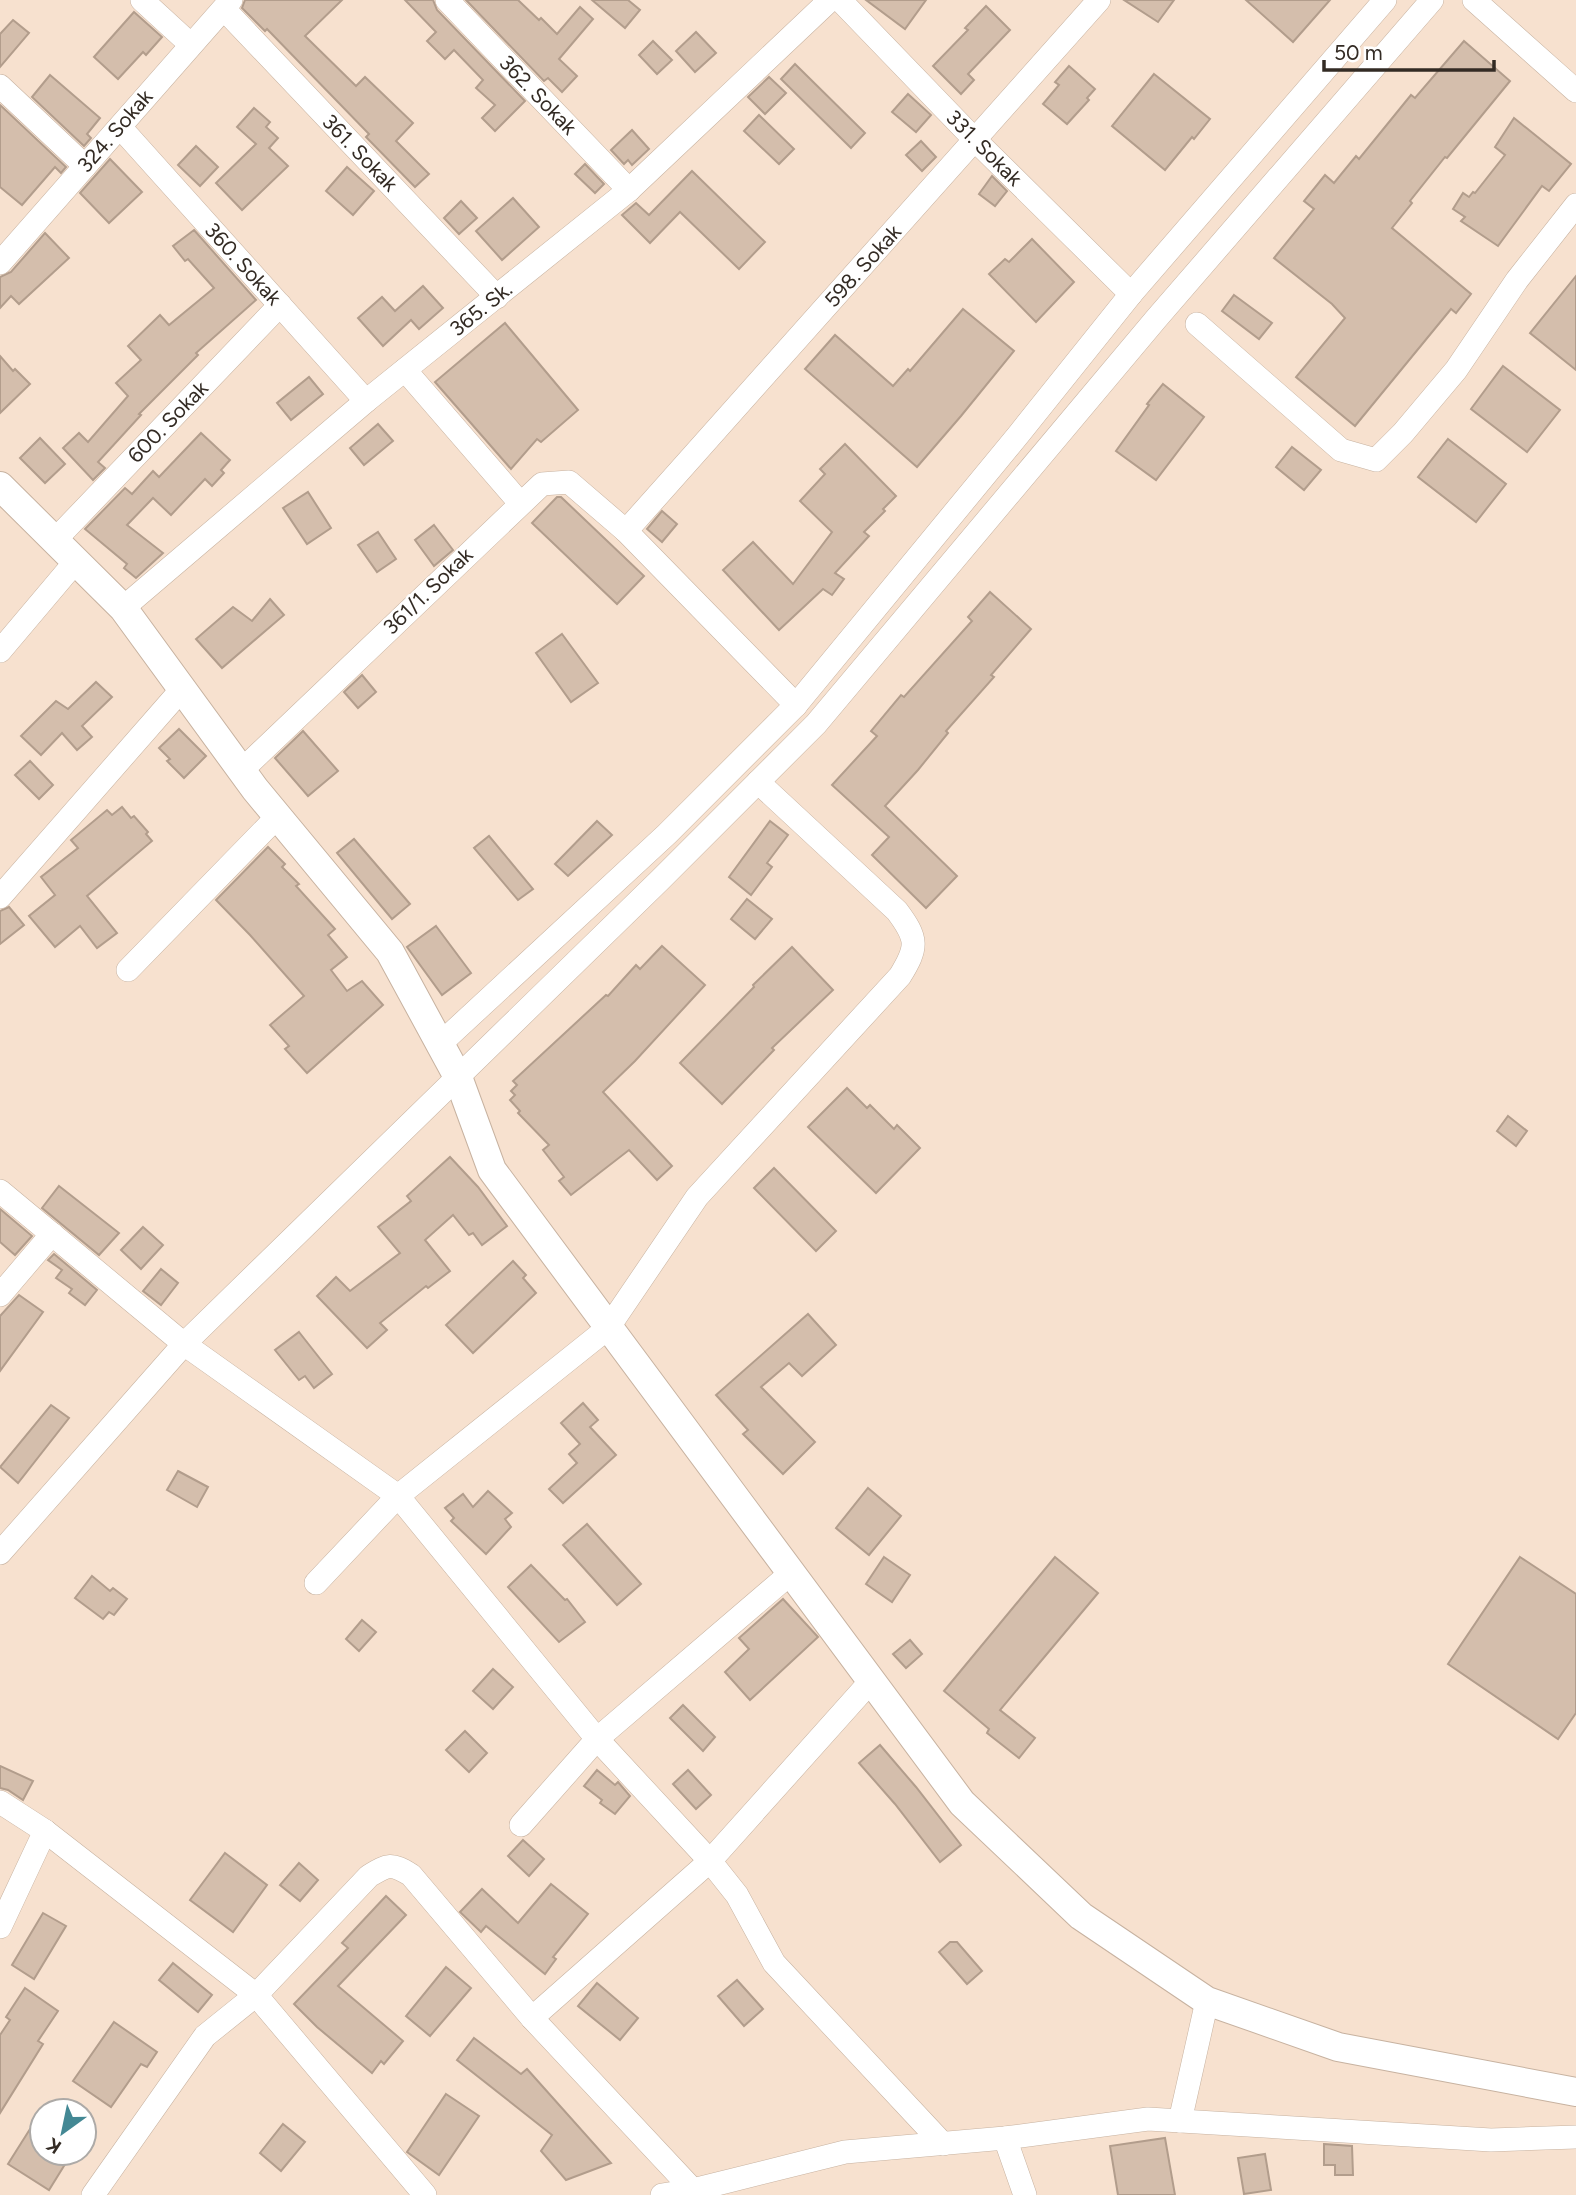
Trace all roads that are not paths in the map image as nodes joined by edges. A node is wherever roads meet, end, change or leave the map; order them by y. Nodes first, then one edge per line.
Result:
1 (142, 0) edge
2 (447, 0) edge
3 (830, 0) edge
4 (840, 0) edge
5 (1099, 0) edge
6 (1385, 0) edge
7 (1432, 0) edge
8 (1474, 0) edge
9 (227, 4) edge
10 (190, 44) junction
11 (0, 86) edge
12 (1576, 91) edge
13 (120, 127) junction
14 (976, 141) junction
15 (85, 166) junction
16 (629, 190) junction
17 (1576, 205) edge
18 (0, 263) edge
19 (1130, 294) junction
20 (497, 296) junction
21 (281, 305) junction
22 (1197, 324) dead end
23 (405, 370) junction
24 (366, 401) junction
25 (0, 486) edge
26 (520, 503) junction
27 (626, 531) junction
28 (55, 540) junction
29 (76, 561) junction
30 (123, 608) junction
31 (0, 651) edge
32 (182, 689) junction
33 (796, 705) junction
34 (242, 770) junction
35 (758, 782) junction
36 (278, 816) junction
37 (0, 897) edge
38 (128, 970) dead end
39 (440, 1044) junction
40 (458, 1077) junction
41 (0, 1191) edge
42 (52, 1234) junction
43 (0, 1295) edge
44 (608, 1328) junction
45 (184, 1344) junction
46 (398, 1496) junction
47 (0, 1553) edge
48 (790, 1573) junction
49 (316, 1583) dead end
50 (871, 1681) junction
51 (597, 1739) junction
52 (0, 1802) edge
53 (520, 1825) dead end
54 (45, 1831) junction
55 (710, 1861) junction
56 (0, 1927) edge
57 (256, 1995) junction
58 (1207, 2001) junction
59 (532, 2018) junction
60 (1576, 2092) edge
61 (1180, 2121) junction
62 (1576, 2137) edge
63 (1005, 2138) junction
64 (943, 2144) junction
65 (693, 2190) junction
66 (93, 2195) edge
67 (425, 2195) edge
68 (662, 2195) edge
69 (1025, 2195) edge

1 - 10 street
2 - 16 street, 362. Sokak
3 - 16 street, 365. Sk.
4 - 14 street, 331. Sokak
5 - 14 street, 598. Sokak
6 - 19 street
7 - 35 street
8 - 12 street
9 - 10 street, 324. Sokak
9 - 20 street, 361. Sokak
10 - 13 street, 324. Sokak
11 - 15 street
13 - 15 street, 324. Sokak
13 - 21 street, 360. Sokak
14 - 19 street, 331. Sokak
14 - 27 street, 598. Sokak
15 - 18 street, 324. Sokak
16 - 20 street, 365. Sk.
17 - 22 street
19 - 33 street
20 - 23 street, 365. Sk.
21 - 24 street, 360. Sokak
21 - 28 street, 600. Sokak
23 - 24 street, 365. Sk.
23 - 26 street
24 - 30 street, 365. Sk.
25 - 28 main road
26 - 27 street, 361/1. Sokak
26 - 34 street, 361/1. Sokak
27 - 33 street, 361/1. Sokak
28 - 29 main road
29 - 30 main road
29 - 31 street
30 - 32 main road
32 - 34 main road
32 - 37 street
33 - 39 street
34 - 36 main road
35 - 40 street
35 - 44 street
36 - 38 street
36 - 39 main road
39 - 40 main road
40 - 44 main road
40 - 45 street
41 - 42 street
42 - 43 street
42 - 45 street
44 - 46 street
44 - 48 main road
45 - 46 street
45 - 47 street
46 - 49 street
46 - 51 street
48 - 50 main road
48 - 51 street
50 - 55 street
50 - 58 main road
51 - 53 street
51 - 55 street
52 - 54 street
54 - 56 street
54 - 57 street
55 - 59 street
55 - 64 street
57 - 59 street
57 - 66 street
57 - 67 street
58 - 60 main road
58 - 61 street
59 - 65 street
61 - 62 street
61 - 63 street
63 - 64 street
63 - 69 street
64 - 65 street
65 - 68 street

